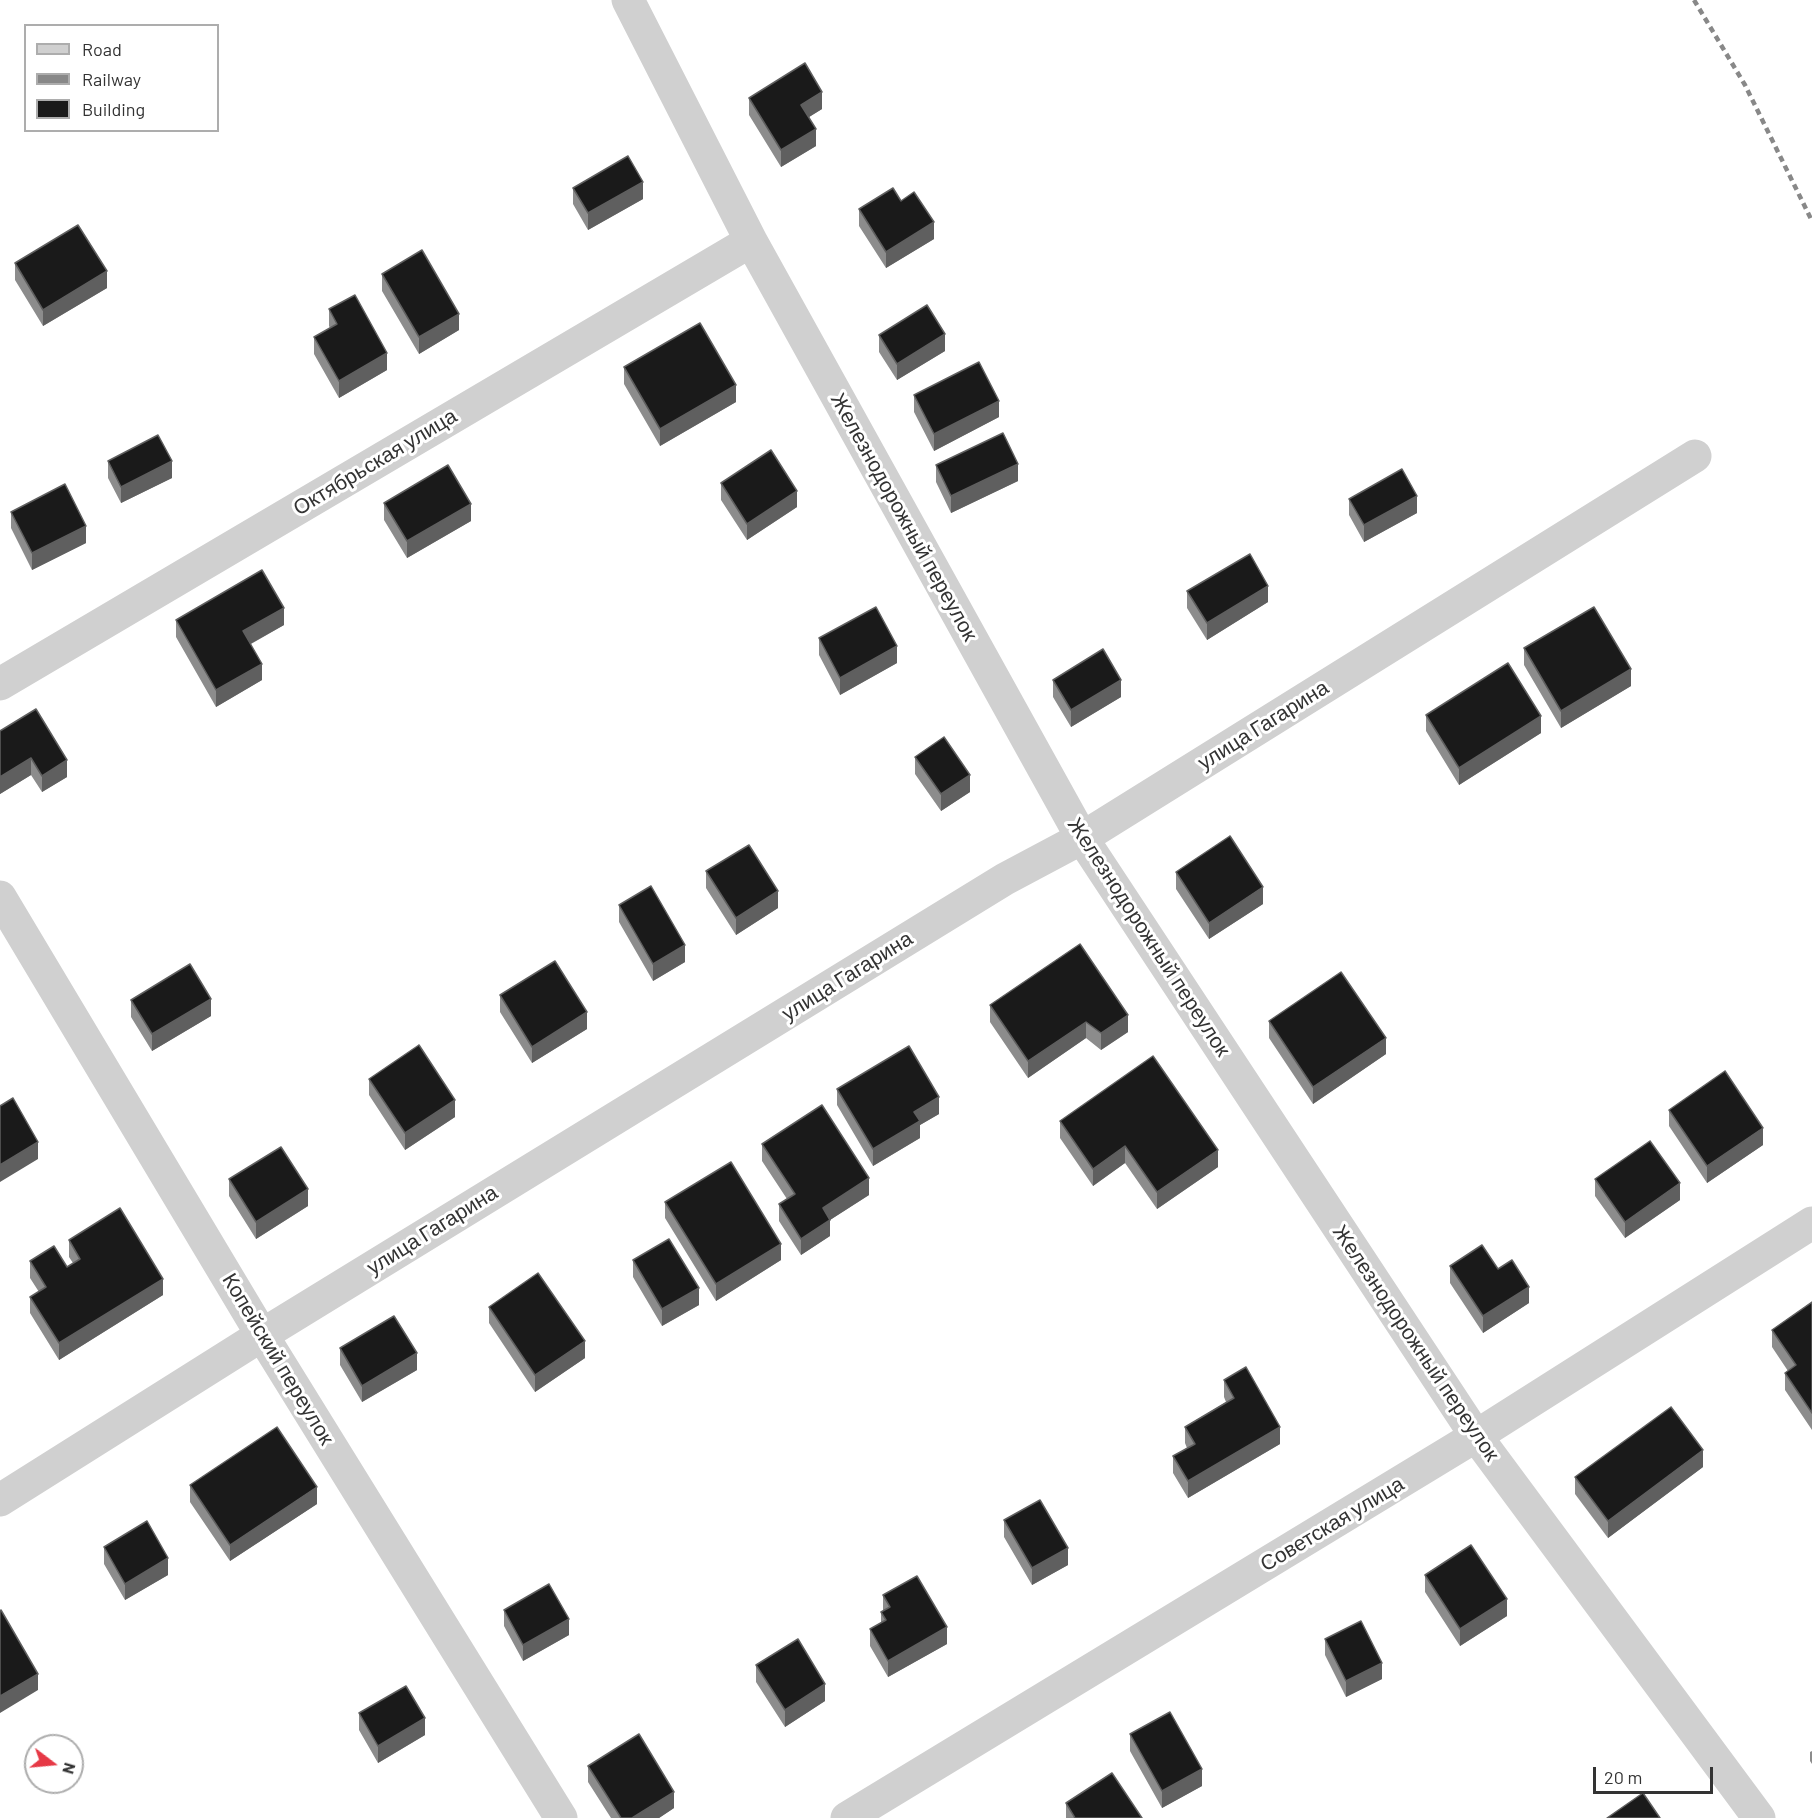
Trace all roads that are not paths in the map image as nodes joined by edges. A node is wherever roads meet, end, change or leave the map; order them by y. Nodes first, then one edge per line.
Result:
1 (628, 0) edge
2 (751, 241) junction
3 (1695, 456) dead end
4 (0, 684) edge
5 (1082, 838) junction
6 (0, 897) edge
7 (1812, 1223) edge
8 (262, 1335) junction
9 (1476, 1436) junction
10 (0, 1500) edge
11 (561, 1818) edge
12 (847, 1818) edge
13 (1760, 1818) edge

1 - 2 street, Железнодорожный переулок
2 - 4 street, Октябрьская улица
2 - 5 street, Железнодорожный переулок
3 - 5 street, улица Гагарина
5 - 8 street, улица Гагарина
5 - 9 street, Железнодорожный переулок
6 - 8 street, Копейский переулок
7 - 9 street, Советская улица
8 - 10 street, улица Гагарина
8 - 11 street, Копейский переулок
9 - 12 street, Советская улица
9 - 13 street, Железнодорожный переулок

